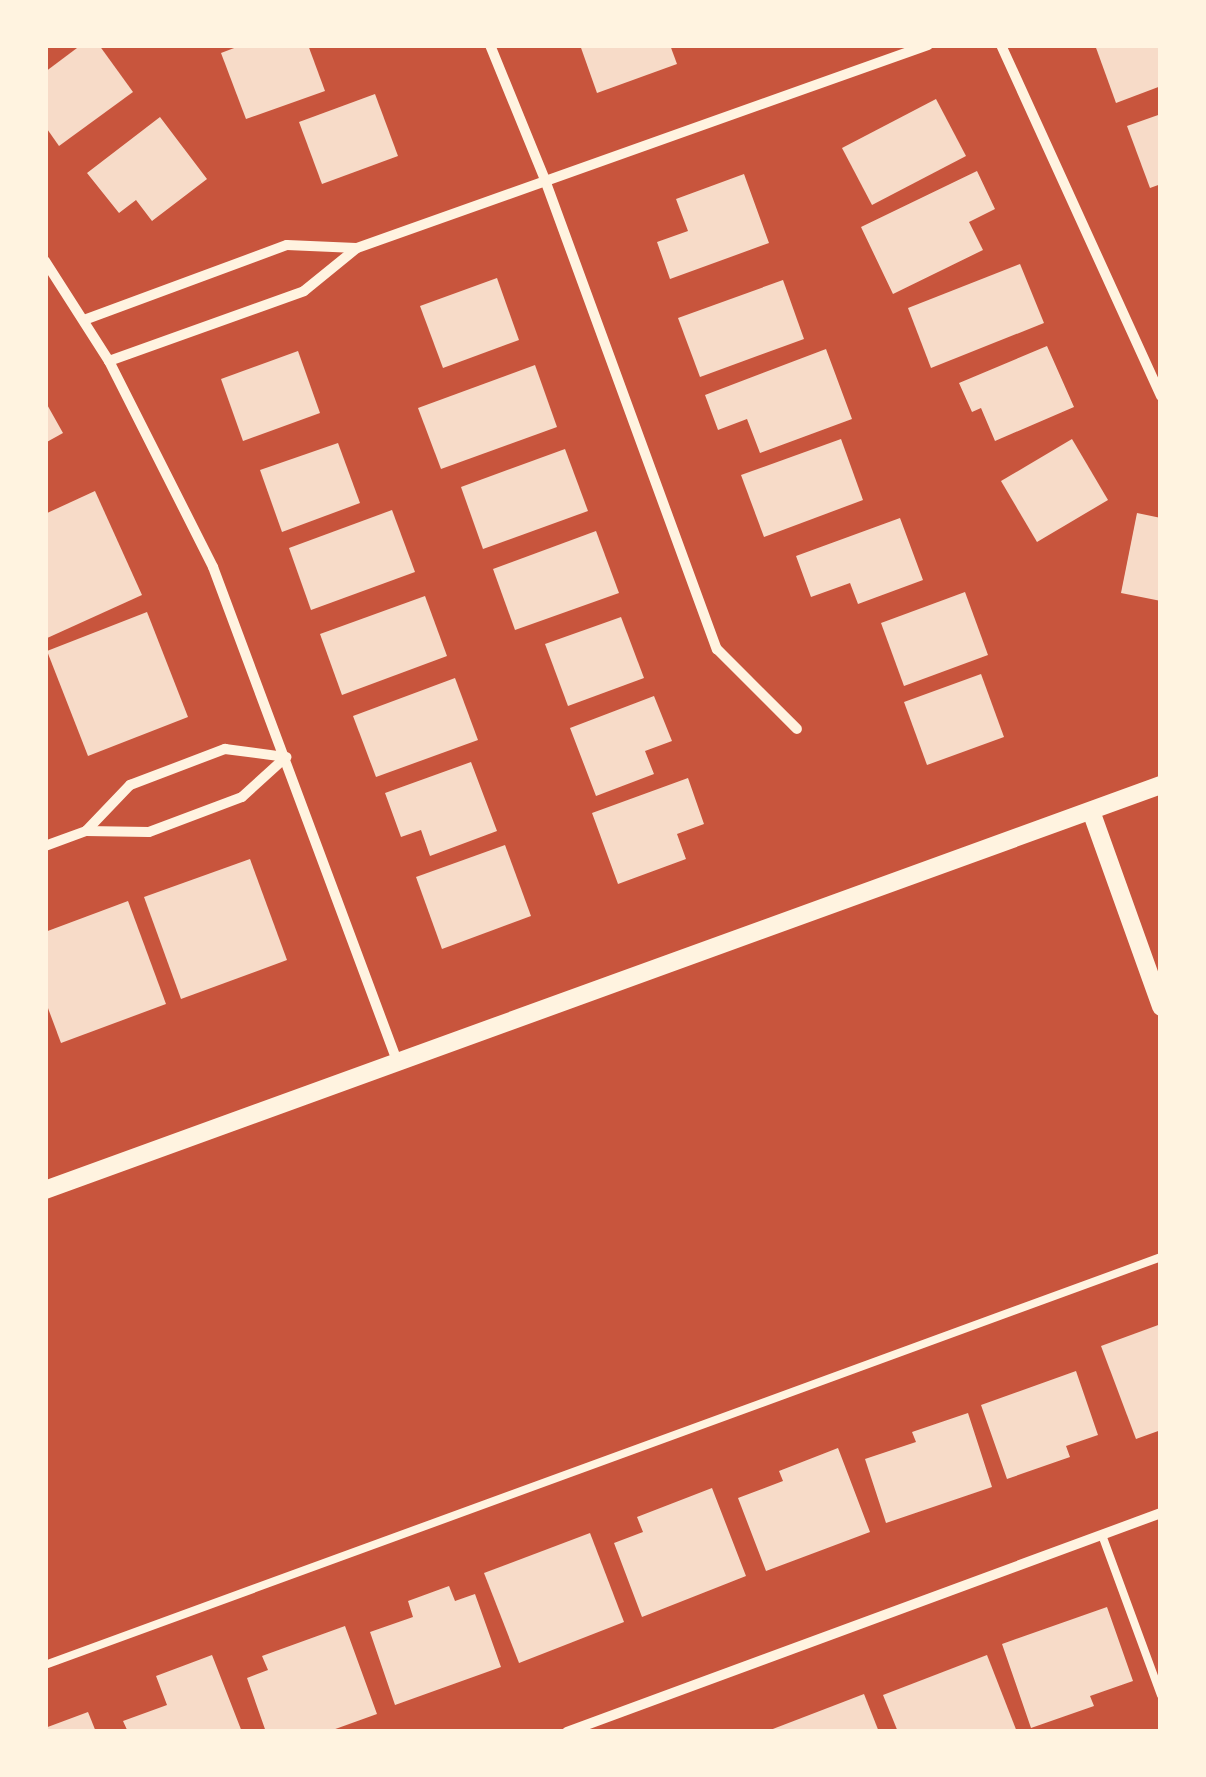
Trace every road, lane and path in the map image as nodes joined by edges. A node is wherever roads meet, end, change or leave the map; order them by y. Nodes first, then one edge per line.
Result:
1 (490, 45) edge
2 (928, 45) edge
3 (1001, 45) edge
4 (545, 180) junction
5 (357, 248) junction
6 (45, 261) edge
7 (84, 320) junction
8 (109, 362) junction
9 (1161, 396) edge
10 (798, 729) dead end
11 (286, 758) junction
12 (1161, 786) edge
13 (1091, 811) junction
14 (86, 831) junction
15 (45, 846) edge
16 (1161, 1008) edge
17 (398, 1061) junction
18 (45, 1190) edge
19 (1161, 1257) edge
20 (1161, 1513) edge
21 (1102, 1535) junction
22 (45, 1665) edge
23 (1161, 1695) edge
24 (567, 1732) edge

1 - 4 street
2 - 4 street
3 - 9 street
4 - 5 street
4 - 10 street
5 - 7 street
5 - 8 street
6 - 7 street
7 - 8 street
8 - 11 street
11 - 14 street
11 - 14 street
11 - 17 street
12 - 13 street
13 - 16 street
13 - 17 street
14 - 15 street
17 - 18 street
19 - 22 lane
20 - 21 street
21 - 23 lane
21 - 24 street

